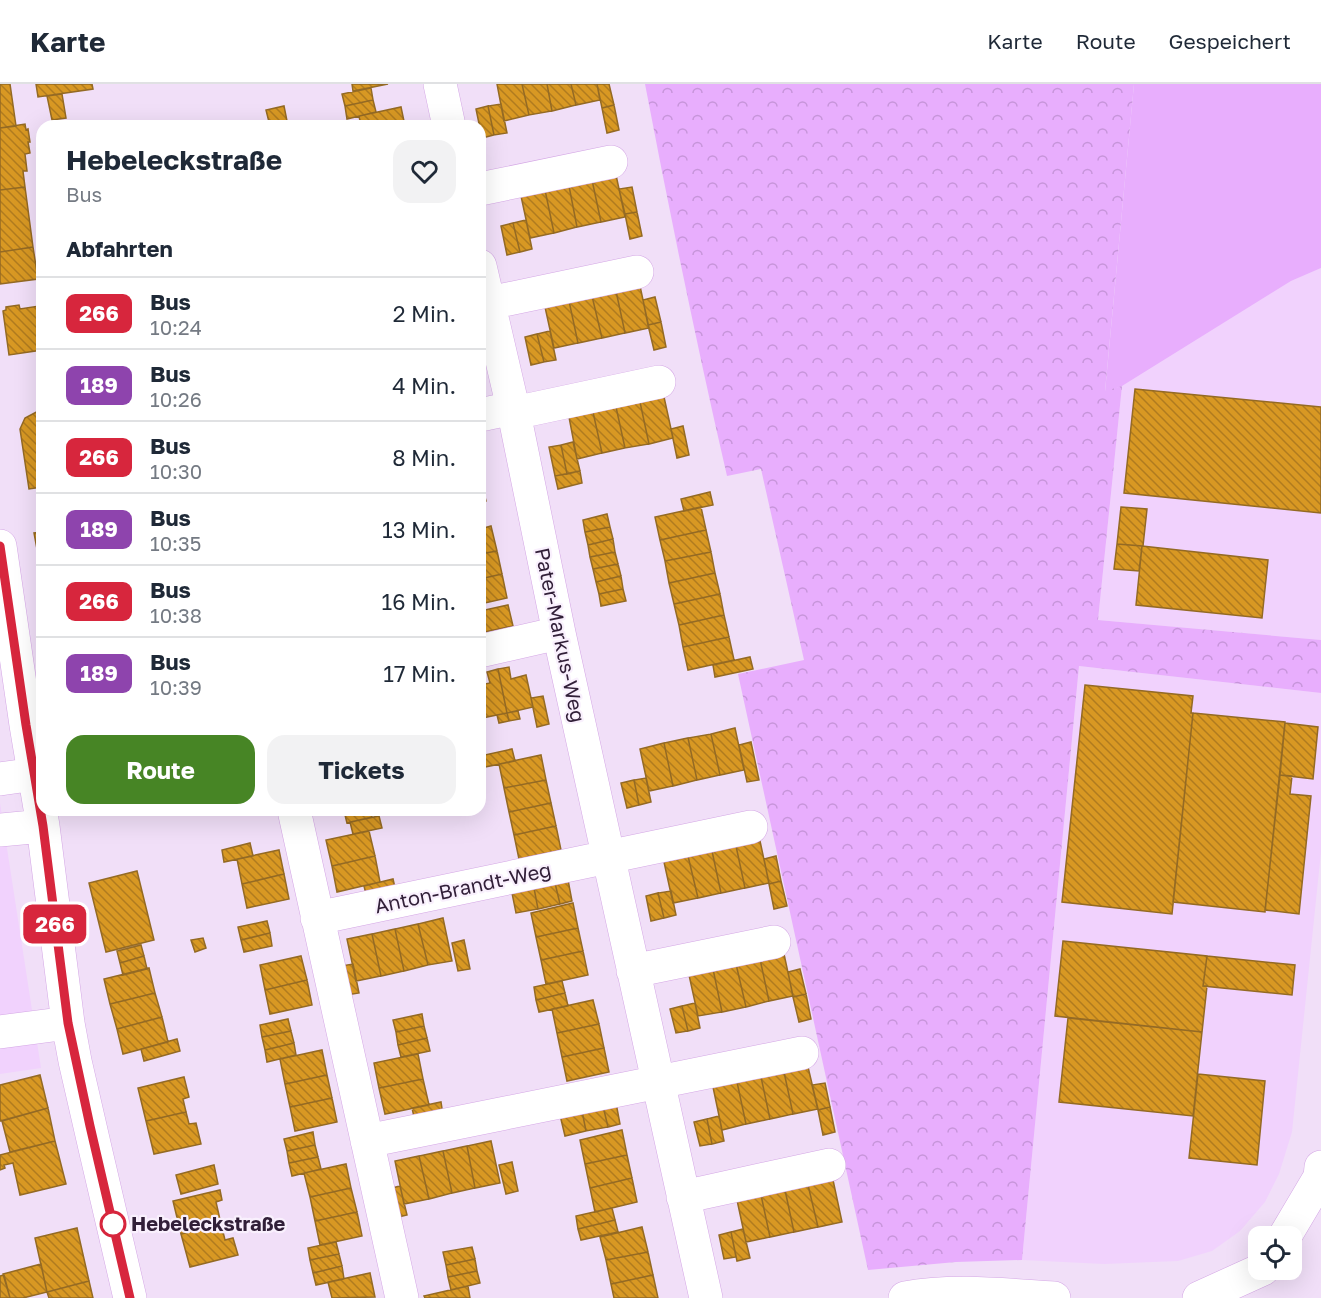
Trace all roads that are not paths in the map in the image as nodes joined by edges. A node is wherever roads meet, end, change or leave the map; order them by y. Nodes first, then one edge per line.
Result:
1 (440, 84) edge
2 (448, 120) edge
3 (611, 162) dead end
4 (486, 188) edge
5 (637, 272) dead end
6 (486, 291) edge
7 (489, 303) junction
8 (659, 382) dead end
9 (513, 411) junction
10 (486, 414) edge
11 (0, 546) edge
12 (559, 633) junction
13 (486, 650) edge
14 (34, 723) edge
15 (34, 774) junction
16 (0, 779) edge
17 (36, 786) edge
18 (41, 816) edge
19 (295, 816) edge
20 (43, 826) junction
21 (751, 827) dead end
22 (0, 830) edge
23 (608, 857) junction
24 (317, 918) junction
25 (774, 942) dead end
26 (633, 971) junction
27 (68, 1023) junction
28 (0, 1032) edge
29 (802, 1053) dead end
30 (658, 1082) junction
31 (368, 1141) junction
32 (829, 1165) dead end
33 (1321, 1174) edge
34 (684, 1197) junction
35 (1291, 1226) edge
36 (1248, 1276) edge
37 (130, 1298) edge
38 (402, 1298) edge
39 (706, 1298) edge
40 (905, 1298) edge
41 (1054, 1298) edge
42 (1199, 1298) edge

1 - 2 street
3 - 4 street
5 - 7 street
6 - 7 street, Pater-Markus-Weg
7 - 9 street, Pater-Markus-Weg
8 - 9 street
9 - 10 street
9 - 12 street, Pater-Markus-Weg
11 - 14 street
12 - 13 street
12 - 23 street, Pater-Markus-Weg
14 - 15 street
15 - 16 street
15 - 17 street
18 - 20 street
19 - 24 street
20 - 22 street
20 - 27 street
21 - 23 street
23 - 24 street, Anton-Brandt-Weg
23 - 26 street, Pater-Markus-Weg
24 - 31 street
25 - 26 street
26 - 30 street, Pater-Markus-Weg
27 - 28 street
27 - 37 street
29 - 30 street
30 - 31 street
30 - 34 street, Pater-Markus-Weg
31 - 38 street
32 - 34 street
33 - 35 street
34 - 39 street, Pater-Markus-Weg
36 - 42 street
40 - 41 street

